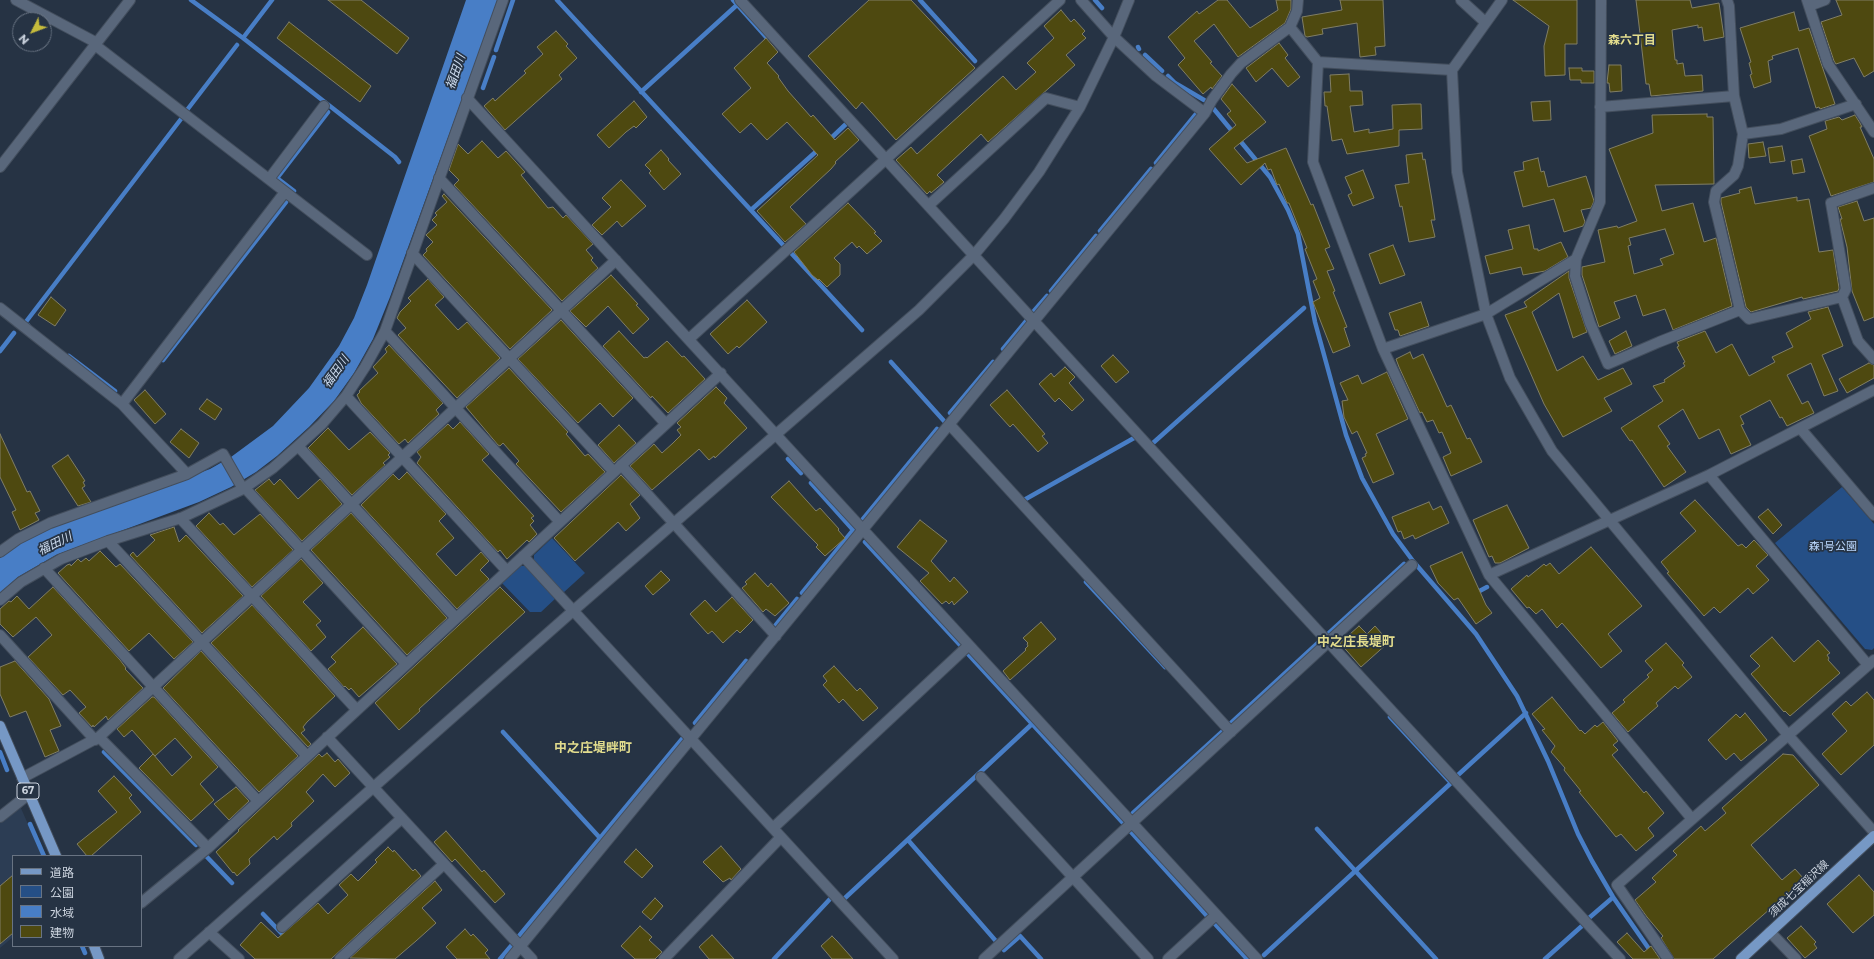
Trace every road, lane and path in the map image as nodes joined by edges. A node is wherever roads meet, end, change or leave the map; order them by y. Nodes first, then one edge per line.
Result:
1 (16, 0) edge
2 (130, 0) edge
3 (503, 0) edge
4 (740, 0) edge
5 (1060, 0) edge
6 (1081, 0) edge
7 (1129, 0) edge
8 (1298, 0) edge
9 (1461, 0) edge
10 (1502, 0) edge
11 (1601, 0) edge
12 (1727, 0) edge
13 (1824, 0) edge
14 (1808, 3) edge
15 (1486, 22) junction
16 (1290, 27) junction
17 (1114, 37) junction
18 (96, 44) junction
19 (1318, 62) junction
20 (1452, 70) junction
21 (1734, 96) junction
22 (467, 98) junction
23 (1856, 104) junction
24 (324, 106) dead end
25 (1080, 107) junction
26 (1600, 107) junction
27 (1205, 113) junction
28 (1874, 132) edge
29 (1743, 134) junction
30 (886, 159) junction
31 (0, 166) edge
32 (439, 178) junction
33 (268, 179) junction
34 (1874, 188) edge
35 (286, 192) junction
36 (929, 205) junction
37 (412, 253) junction
38 (974, 254) junction
39 (367, 255) dead end
40 (616, 260) junction
41 (1576, 260) junction
42 (1842, 297) junction
43 (0, 308) edge
44 (561, 310) junction
45 (1740, 310) junction
46 (1486, 314) junction
47 (1034, 321) junction
48 (385, 331) junction
49 (689, 339) junction
50 (1383, 350) junction
51 (509, 358) junction
52 (1874, 359) edge
53 (721, 373) junction
54 (1874, 390) edge
55 (346, 396) junction
56 (122, 404) junction
57 (455, 408) junction
58 (666, 424) junction
59 (950, 425) junction
60 (1800, 428) junction
61 (776, 434) junction
62 (298, 446) junction
63 (402, 457) junction
64 (621, 465) junction
65 (614, 472) junction
66 (187, 474) junction
67 (1709, 475) junction
68 (243, 487) junction
69 (351, 504) junction
70 (1874, 515) edge
71 (180, 518) junction
72 (1610, 521) junction
73 (560, 522) junction
74 (673, 524) junction
75 (864, 530) junction
76 (108, 541) junction
77 (301, 550) junction
78 (0, 552) edge
79 (523, 556) junction
80 (1412, 565) dead end
81 (44, 568) junction
82 (507, 571) junction
83 (1490, 574) junction
84 (252, 596) junction
85 (0, 600) edge
86 (574, 610) junction
87 (456, 618) junction
88 (0, 635) edge
89 (776, 636) junction
90 (202, 642) junction
91 (1328, 642) junction
92 (969, 645) junction
93 (1871, 663) edge
94 (406, 664) junction
95 (153, 688) junction
96 (357, 710) junction
97 (0, 726) edge
98 (1231, 732) junction
99 (1788, 735) junction
100 (327, 737) junction
101 (97, 738) junction
102 (692, 739) junction
103 (307, 756) junction
104 (981, 777) dead end
105 (22, 778) junction
106 (374, 787) junction
107 (29, 794) junction
108 (258, 802) junction
109 (0, 817) edge
110 (402, 818) junction
111 (1692, 819) junction
112 (1132, 823) junction
113 (773, 828) junction
114 (1874, 832) edge
115 (1874, 836) edge
116 (781, 837) junction
117 (208, 848) junction
118 (56, 855) edge
119 (444, 864) junction
120 (1073, 877) junction
121 (142, 902) edge
122 (1216, 915) junction
123 (282, 927) dead end
124 (209, 932) junction
125 (1770, 932) junction
126 (94, 947) edge
127 (520, 947) junction
128 (99, 959) edge
129 (179, 959) edge
130 (239, 959) edge
131 (340, 959) edge
132 (510, 959) edge
133 (532, 959) edge
134 (664, 959) edge
135 (893, 959) edge
136 (984, 959) edge
137 (1148, 959) edge
138 (1168, 959) edge
139 (1257, 959) edge
140 (1620, 959) edge
141 (1668, 959) edge
142 (1741, 959) edge
143 (1796, 959) edge

1 - 18 street
2 - 18 street
3 - 22 street
4 - 30 street
5 - 30 street
6 - 17 street
7 - 17 street
8 - 16 street
9 - 15 street
10 - 15 street
11 - 26 street
12 - 21 street
13 - 14 street
14 - 23 street
15 - 20 street
16 - 19 street
16 - 27 street
17 - 25 street
17 - 27 street
18 - 31 street
18 - 33 street
19 - 20 street
19 - 50 street
20 - 46 street
21 - 26 street
21 - 29 street
22 - 32 street
22 - 40 street
23 - 28 street
23 - 29 street
24 - 33 street
25 - 36 street
25 - 38 street
26 - 41 street
27 - 47 street
29 - 45 street
30 - 36 street
30 - 49 street
32 - 37 street
32 - 44 street
33 - 35 street
34 - 42 street
35 - 39 street
35 - 56 street
36 - 38 street
37 - 48 street
37 - 51 street
38 - 47 street
38 - 61 street
40 - 44 street
40 - 49 street
41 - 45 street
41 - 46 street
42 - 45 street
42 - 52 street
43 - 56 street
44 - 51 street
44 - 58 street
46 - 50 street
46 - 72 street
47 - 59 street
47 - 91 street
48 - 55 street
48 - 57 street
49 - 53 street
50 - 83 street
51 - 57 street
51 - 65 street
53 - 58 street
53 - 61 street
54 - 60 street
55 - 62 street
55 - 63 street
56 - 66 street
57 - 63 street
57 - 73 street
58 - 64 street
59 - 75 street
59 - 98 street
60 - 67 street
60 - 70 street
61 - 74 street
61 - 75 street
62 - 68 street
62 - 69 street
63 - 69 street
63 - 82 street
64 - 65 street
64 - 74 street
65 - 73 street
66 - 68 street
66 - 78 street
67 - 72 street
67 - 93 street
68 - 71 street
68 - 77 street
69 - 77 street
69 - 87 street
71 - 76 street
71 - 84 street
72 - 83 street
72 - 99 street
73 - 79 street
74 - 86 street
74 - 89 street
75 - 89 street
75 - 92 street
76 - 81 street
76 - 90 street
77 - 84 street
77 - 94 street
79 - 82 street
79 - 86 street
80 - 91 street
81 - 85 street
81 - 95 street
82 - 87 street
83 - 111 street
84 - 90 street
84 - 96 street
86 - 102 street
86 - 106 street
87 - 94 street
88 - 101 street
89 - 102 street
90 - 95 street
90 - 103 street
91 - 98 street
91 - 140 street
92 - 112 street
92 - 113 street
93 - 99 street
94 - 96 street
95 - 101 street
95 - 108 street
96 - 100 street
97 - 105 main road, 67
98 - 112 street
99 - 111 street
99 - 114 street
100 - 103 street
100 - 106 street
101 - 105 street
101 - 117 street
102 - 113 street
102 - 127 street
103 - 108 street
104 - 120 street
105 - 107 main road, 67
106 - 110 street
106 - 124 street
107 - 109 street
107 - 118 main road, 67
108 - 117 street
110 - 119 street
110 - 123 street
111 - 141 street
112 - 120 street
112 - 122 street
113 - 116 street
115 - 125 main road, 須成七宝稲沢線
116 - 134 street
116 - 135 street
117 - 121 street
119 - 127 street
119 - 131 street
120 - 136 street
120 - 137 street
122 - 138 street
122 - 139 street
124 - 129 street
124 - 130 street
125 - 142 main road, 須成七宝稲沢線
125 - 143 street
126 - 128 main road
127 - 132 street
127 - 133 street

